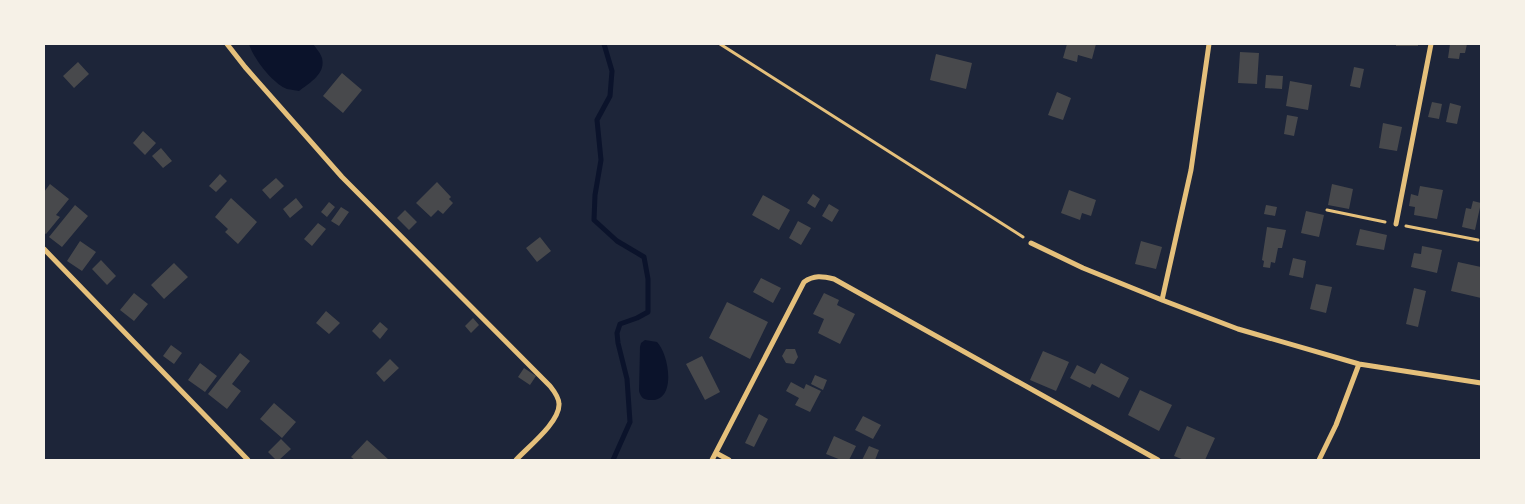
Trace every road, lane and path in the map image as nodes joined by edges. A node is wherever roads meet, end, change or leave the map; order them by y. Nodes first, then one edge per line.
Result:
1 (227, 44) edge
2 (720, 44) edge
3 (1209, 44) edge
4 (1431, 44) edge
5 (1396, 224) dead end
6 (1031, 243) joint
7 (44, 248) edge
8 (1162, 300) junction
9 (1359, 364) junction
10 (1481, 383) edge
11 (716, 453) junction
12 (248, 460) edge
13 (516, 460) edge
14 (712, 460) edge
15 (729, 460) edge
16 (1158, 460) edge
17 (1319, 460) edge

1 - 13 street
2 - 6 path
3 - 8 street
4 - 5 street
6 - 8 street
7 - 12 street
8 - 9 street
9 - 10 street
9 - 17 street
11 - 14 street
11 - 15 street
11 - 16 street

